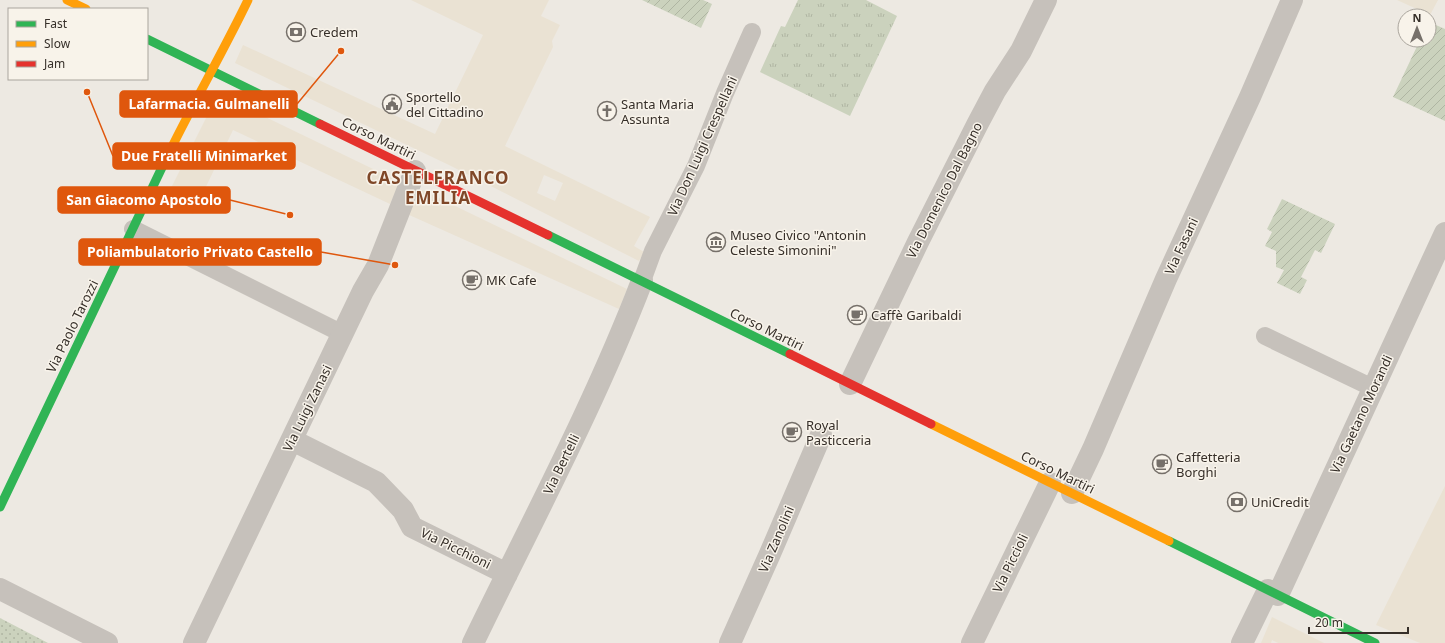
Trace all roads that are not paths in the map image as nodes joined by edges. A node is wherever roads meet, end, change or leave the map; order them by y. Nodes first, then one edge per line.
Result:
1 (67, 0) edge
2 (248, 0) edge
3 (1046, 0) edge
4 (1292, 0) edge
5 (84, 8) edge
6 (752, 32) dead end
7 (148, 39) edge
8 (212, 71) junction
9 (415, 171) junction
10 (133, 229) junction
11 (1445, 233) edge
12 (642, 281) junction
13 (343, 334) junction
14 (1265, 336) dead end
15 (850, 384) junction
16 (1373, 388) junction
17 (821, 435) dead end
18 (292, 440) junction
19 (1050, 483) junction
20 (1072, 493) junction
21 (0, 507) edge
22 (507, 574) junction
23 (0, 589) edge
24 (1273, 593) junction
25 (107, 643) edge
26 (194, 643) edge
27 (473, 643) edge
28 (730, 643) edge
29 (972, 643) edge
30 (1242, 643) edge
31 (1375, 643) edge

1 - 5 main road
2 - 8 main road, Via Paolo Tarozzi
3 - 15 street, Via Domenico Dal Bagno
4 - 20 street, Via Fasani
6 - 12 lane, Via Don Luigi Crespellani
7 - 8 main road, Corso Martiri
8 - 9 main road, Corso Martiri
8 - 10 main road, Via Paolo Tarozzi
9 - 12 main road, Corso Martiri
9 - 13 street, Via Luigi Zanasi
10 - 13 lane
10 - 21 main road, Via Paolo Tarozzi
11 - 16 street, Via Gaetano Morandi
12 - 15 main road, Corso Martiri
12 - 22 street, Via Bertelli
13 - 18 street, Via Luigi Zanasi
14 - 16 lane
15 - 19 main road, Corso Martiri
16 - 24 street, Via Gaetano Morandi
17 - 28 street, Via Zanolini
18 - 22 street, Via Picchioni
18 - 26 street, Via Luigi Zanasi
19 - 20 main road, Corso Martiri
19 - 29 street, Via Piccioli
20 - 24 main road, Corso Martiri
22 - 27 street, Via Bertelli
23 - 25 street
24 - 30 street, Via Gaetano Morandi
24 - 31 main road, Corso Martiri

